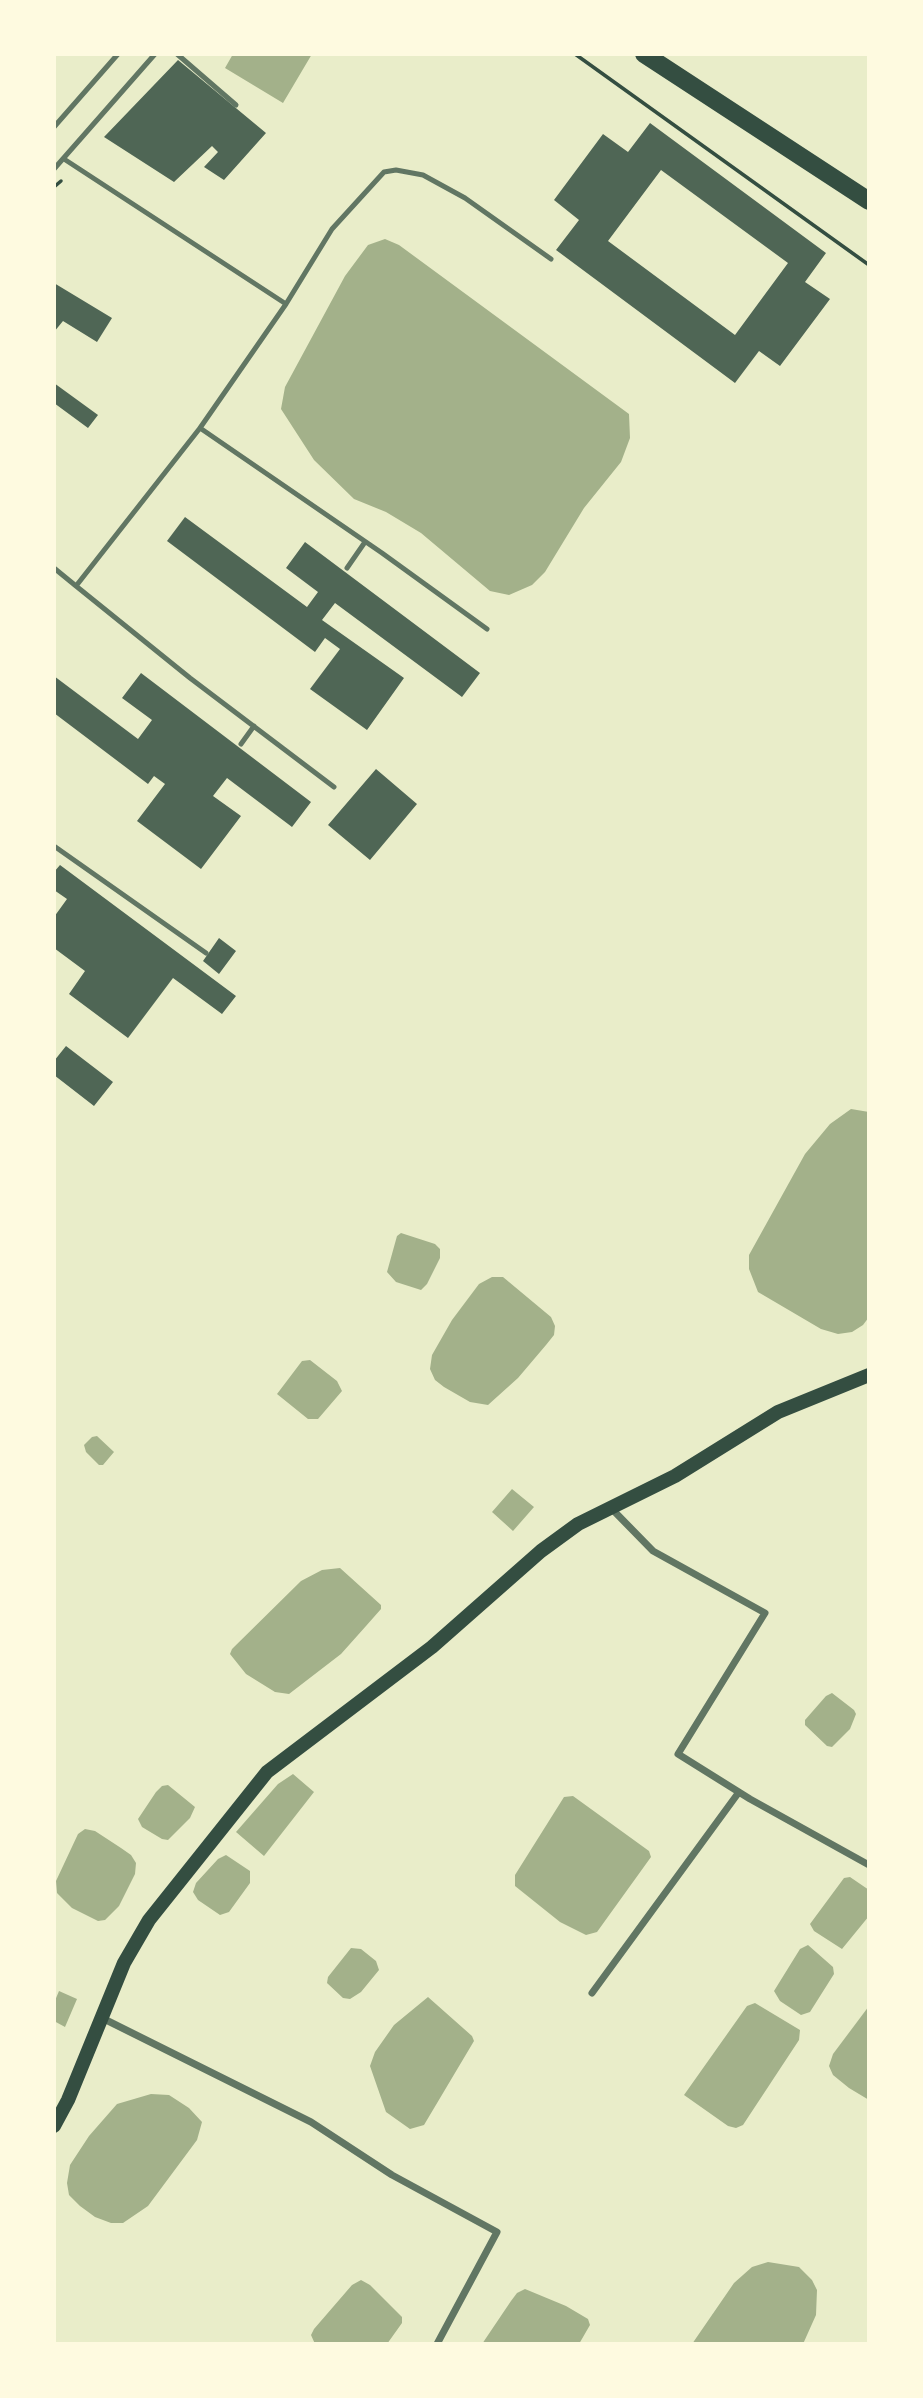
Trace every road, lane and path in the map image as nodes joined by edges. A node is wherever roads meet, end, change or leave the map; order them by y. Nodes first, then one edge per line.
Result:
1 (118, 54) edge
2 (155, 54) edge
3 (177, 54) edge
4 (575, 54) edge
5 (644, 54) edge
6 (236, 105) dead end
7 (54, 127) edge
8 (64, 159) junction
9 (54, 169) edge
10 (869, 201) edge
11 (551, 259) dead end
12 (869, 265) edge
13 (286, 304) junction
14 (200, 428) junction
15 (365, 542) junction
16 (54, 568) edge
17 (347, 569) dead end
18 (76, 586) junction
19 (487, 629) dead end
20 (254, 726) junction
21 (241, 744) dead end
22 (334, 787) dead end
23 (54, 845) edge
24 (206, 953) dead end
25 (869, 1376) edge
26 (610, 1507) junction
27 (739, 1792) junction
28 (869, 1865) edge
29 (592, 1993) dead end
30 (101, 2017) junction
31 (54, 2126) edge
32 (437, 2344) edge

1 - 7 lane
2 - 8 lane
3 - 6 lane
4 - 12 path
5 - 10 main road
8 - 9 lane
8 - 13 lane
11 - 13 lane
13 - 14 lane
14 - 15 lane
14 - 18 lane
15 - 17 lane
15 - 19 lane
16 - 18 lane
18 - 20 lane
20 - 21 lane
20 - 22 lane
23 - 24 lane
25 - 26 main road
26 - 27 street
26 - 30 main road
27 - 28 street
27 - 29 street
30 - 31 main road
30 - 32 street

